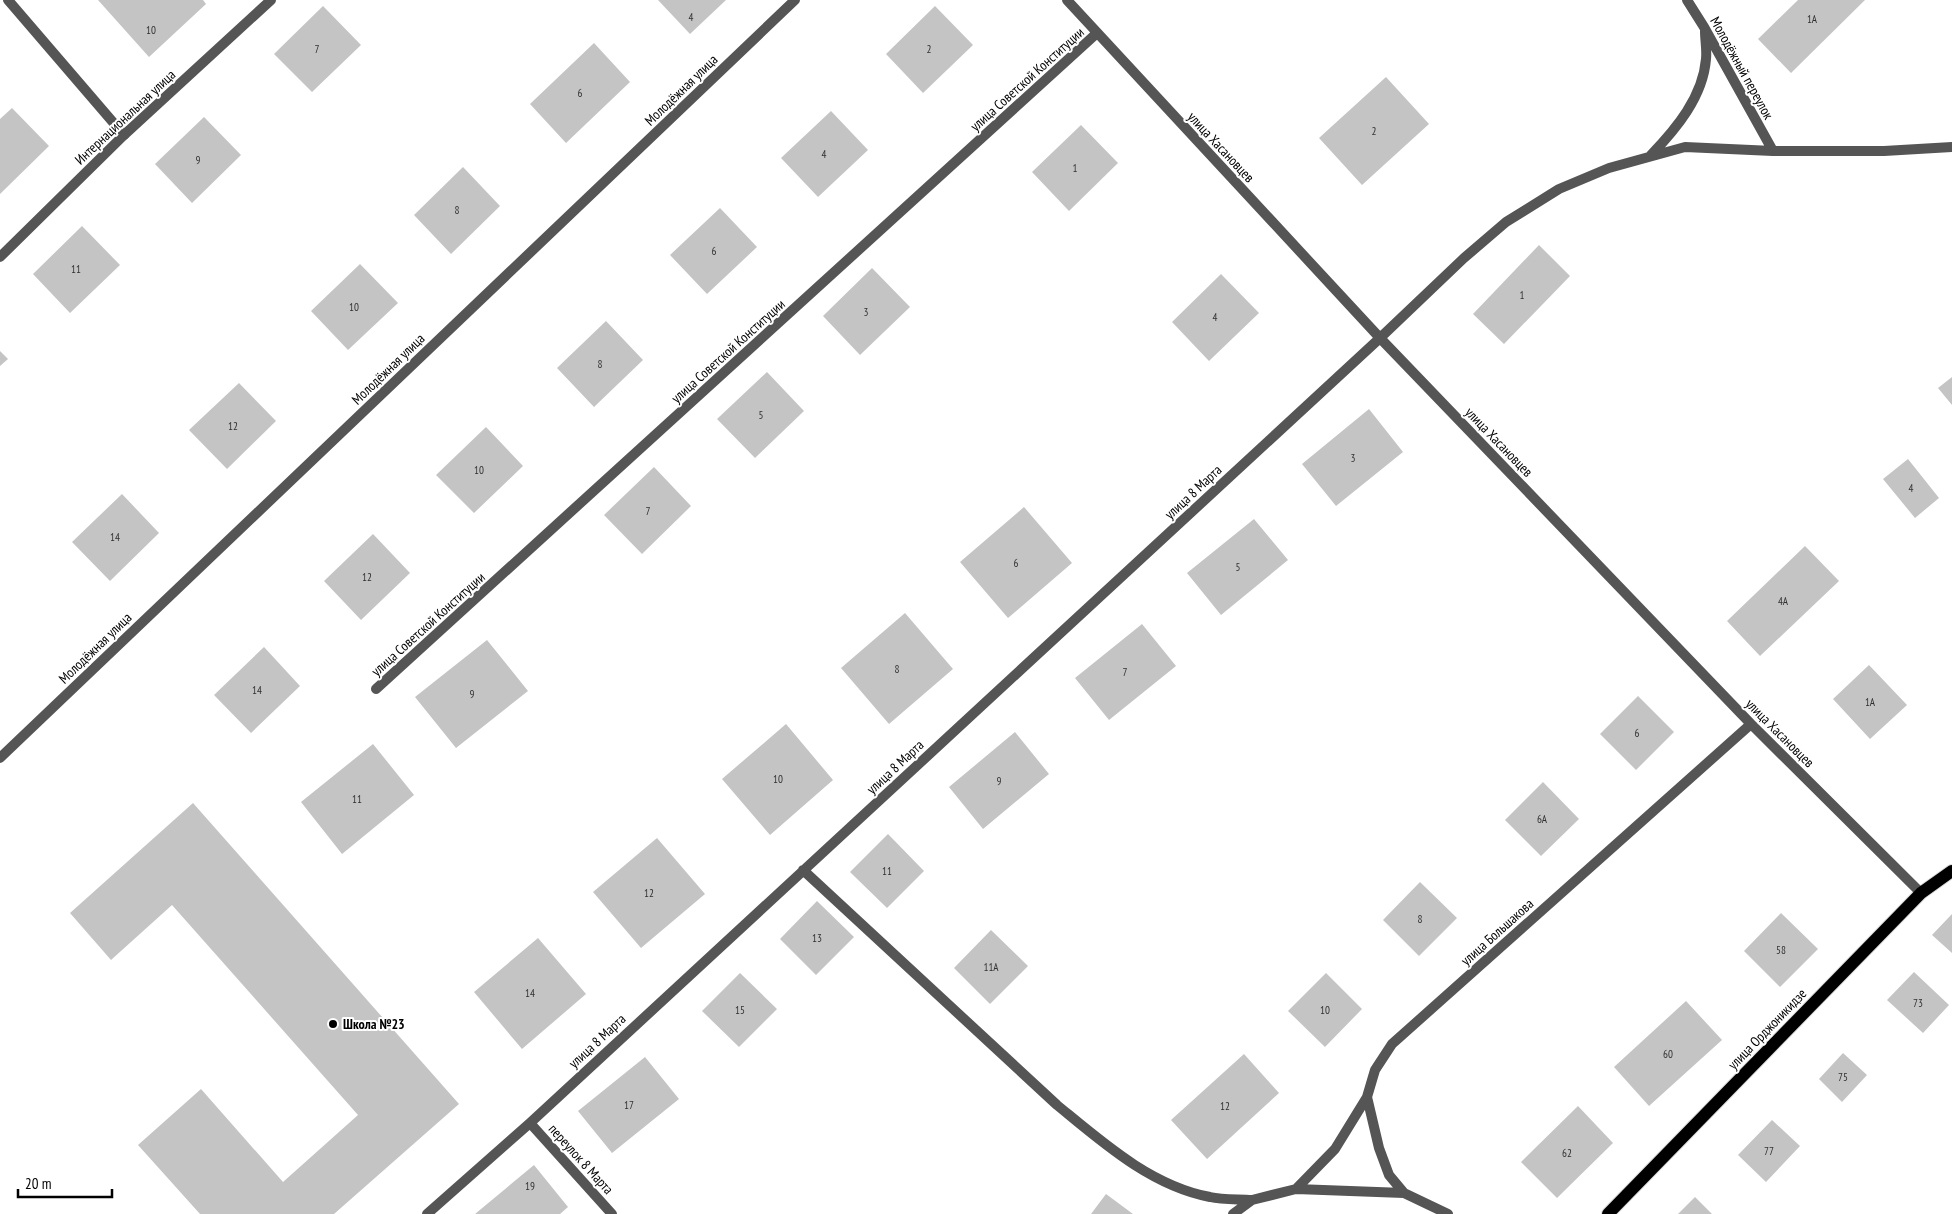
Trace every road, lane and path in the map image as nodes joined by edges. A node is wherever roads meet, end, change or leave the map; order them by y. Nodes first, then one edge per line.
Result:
1 (8, 0) edge
2 (271, 0) edge
3 (795, 0) edge
4 (1067, 0) edge
5 (1687, 0) edge
6 (1704, 27) junction
7 (1098, 33) junction
8 (124, 135) junction
9 (1952, 147) edge
10 (1773, 151) junction
11 (1650, 156) junction
12 (0, 256) edge
13 (1380, 338) junction
14 (376, 690) dead end
15 (1751, 724) junction
16 (0, 758) edge
17 (803, 870) junction
18 (1952, 870) edge
19 (1921, 893) junction
20 (1367, 1097) junction
21 (530, 1123) junction
22 (1296, 1189) junction
23 (1404, 1193) junction
24 (1252, 1200) junction
25 (427, 1214) edge
26 (612, 1214) edge
27 (1233, 1214) edge
28 (1448, 1214) edge
29 (1608, 1214) edge

1 - 8 street
2 - 8 street, Интернациональная улица
3 - 16 street, Молодёжная улица
4 - 7 street, улица Хасановцев
5 - 6 street, Молодёжный переулок
6 - 10 street, Молодёжный переулок
6 - 11 street
7 - 13 street, улица Хасановцев
7 - 14 street, улица Советской Конституции
8 - 12 street, Интернациональная улица
9 - 10 street, улица 8 Марта
10 - 11 street, улица 8 Марта
11 - 13 street, улица 8 Марта
13 - 15 street, улица Хасановцев
13 - 17 street, улица 8 Марта
15 - 19 street, улица Хасановцев
15 - 20 street, улица Большакова
17 - 21 street, улица 8 Марта
17 - 24 street
18 - 19 main road, улица Орджоникидзе
19 - 29 main road, улица Орджоникидзе
20 - 22 street, улица Большакова
20 - 23 street
21 - 25 street, улица 8 Марта
21 - 26 street, переулок 8 Марта
22 - 23 street
22 - 24 street
23 - 28 street
24 - 27 street

